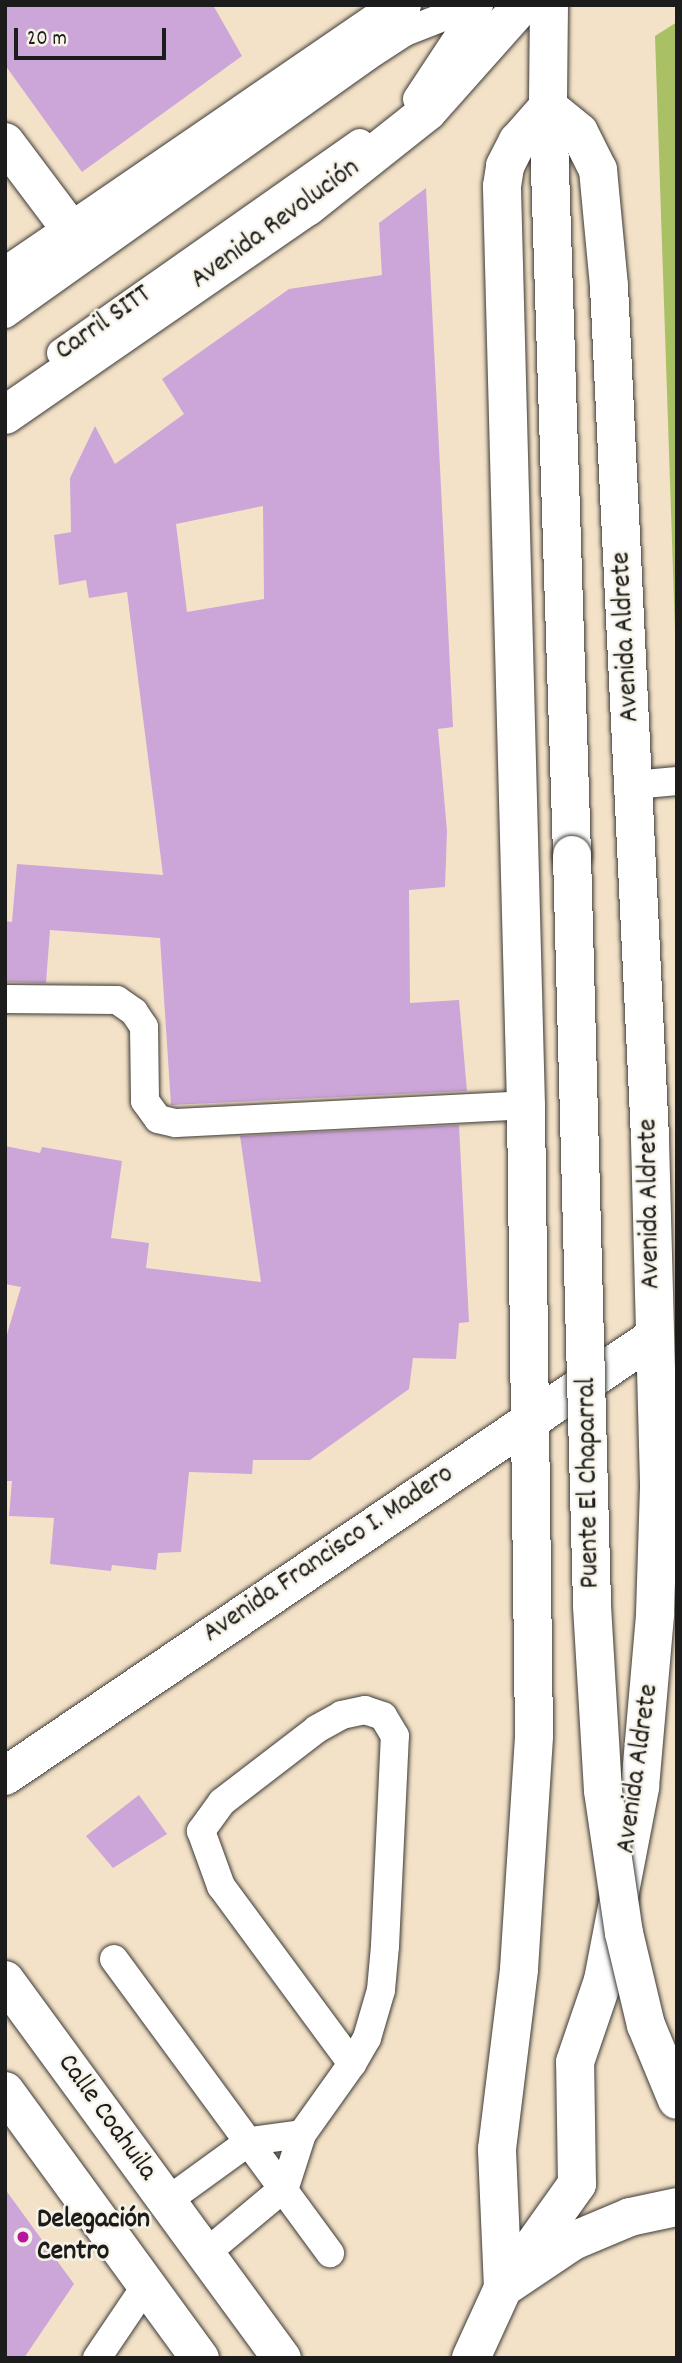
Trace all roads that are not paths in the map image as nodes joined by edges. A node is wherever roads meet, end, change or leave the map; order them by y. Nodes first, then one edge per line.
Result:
1 (402, 5) edge
2 (477, 5) edge
3 (522, 5) edge
4 (549, 5) edge
5 (548, 107) junction
6 (5, 142) edge
7 (71, 230) junction
8 (7, 271) edge
9 (5, 314) edge
10 (5, 393) edge
11 (5, 415) edge
12 (677, 781) edge
13 (634, 785) junction
14 (5, 999) edge
15 (526, 1105) junction
16 (654, 1337) junction
17 (529, 1418) junction
18 (5, 1776) edge
19 (114, 1958) dead end
20 (5, 1980) edge
21 (352, 2064) junction
22 (5, 2091) edge
23 (677, 2100) edge
24 (302, 2134) junction
25 (250, 2141) junction
26 (285, 2187) junction
27 (167, 2201) junction
28 (677, 2207) edge
29 (206, 2253) junction
30 (330, 2253) dead end
31 (147, 2284) junction
32 (503, 2288) junction
33 (97, 2358) edge
34 (200, 2358) edge
35 (282, 2358) edge
36 (471, 2358) edge

1 - 7 main road
2 - 9 lane, Carril SITT
2 - 10 lane, Carril SITT
3 - 11 main road, Avenida Revolución
4 - 5 main road
5 - 13 main road, Avenida Aldrete
5 - 15 main road, Avenida Aldrete
5 - 23 main road, Puente El Chaparral, bridge
6 - 7 main road
7 - 8 main road
12 - 13 lane
13 - 16 main road, Avenida Aldrete
14 - 15 lane
15 - 17 main road, Avenida Aldrete
16 - 17 main road, Avenida Francisco I. Madero
16 - 32 main road, Avenida Aldrete
17 - 18 main road, Avenida Francisco I. Madero
17 - 32 main road, Avenida Aldrete
19 - 25 lane
20 - 27 main road, Calle Coahuila
21 - 21 lane
21 - 24 lane
22 - 31 main road
24 - 25 lane
24 - 26 lane
25 - 26 lane
25 - 27 lane
26 - 29 lane
26 - 30 lane
27 - 29 main road, Calle Coahuila
28 - 32 main road
29 - 35 main road, Calle Coahuila
31 - 33 lane
31 - 34 main road
32 - 36 main road, Avenida Aldrete

